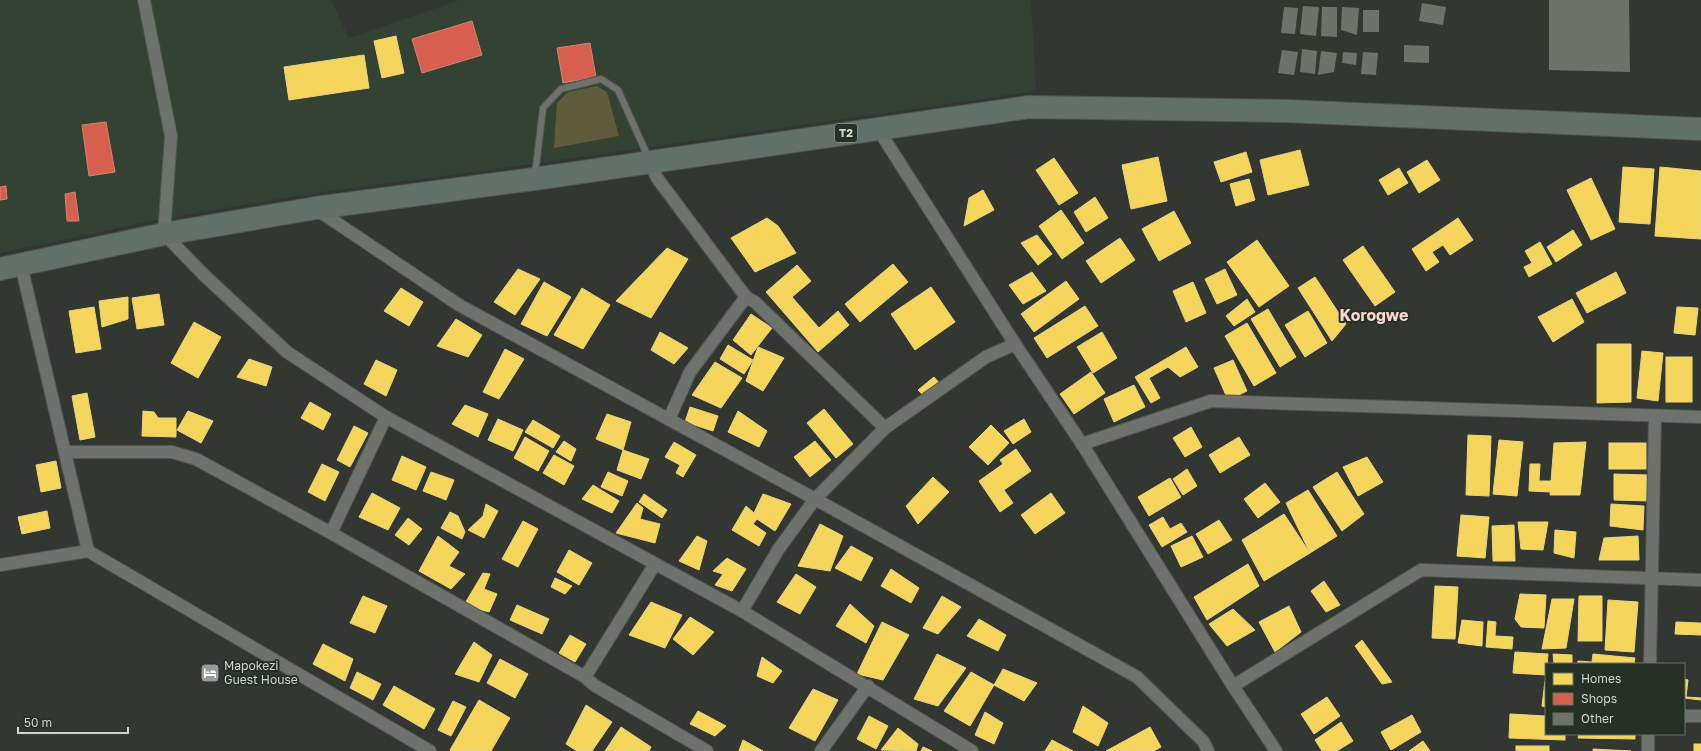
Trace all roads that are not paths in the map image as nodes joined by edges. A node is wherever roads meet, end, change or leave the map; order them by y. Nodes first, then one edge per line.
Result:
1 (144, 0) edge
2 (878, 129) junction
3 (1701, 129) edge
4 (650, 162) junction
5 (534, 179) junction
6 (316, 208) junction
7 (164, 234) junction
8 (10, 267) edge
9 (746, 297) junction
10 (1015, 344) junction
11 (1655, 416) junction
12 (386, 417) junction
13 (1701, 417) edge
14 (669, 419) junction
15 (885, 428) junction
16 (1082, 444) junction
17 (65, 452) junction
18 (815, 499) junction
19 (331, 533) junction
20 (88, 551) junction
21 (655, 564) junction
22 (0, 565) edge
23 (1652, 577) junction
24 (1701, 580) edge
25 (742, 610) junction
26 (1650, 663) edge
27 (585, 677) junction
28 (868, 686) junction
29 (1233, 686) junction
30 (1685, 716) edge
31 (1701, 716) edge
32 (1648, 735) edge
33 (430, 751) edge
34 (707, 751) edge
35 (821, 751) edge
36 (972, 751) edge
37 (1208, 751) edge
38 (1276, 751) edge
39 (1648, 751) edge

1 - 7 street
2 - 3 highway, T2
2 - 4 highway, T2
2 - 10 street
4 - 5 highway, T2
4 - 5 lane
4 - 9 street
5 - 6 highway, T2
6 - 7 highway, T2
6 - 14 street
7 - 8 highway, T2
7 - 12 street
8 - 17 street
9 - 14 street
9 - 15 street
10 - 15 street
10 - 16 street
11 - 13 street
11 - 16 street
11 - 23 street
12 - 19 street
12 - 21 street
14 - 18 street
15 - 18 street
16 - 29 street
17 - 19 street
17 - 20 street
18 - 25 street
18 - 37 street
19 - 27 street
20 - 22 street
20 - 33 street
21 - 25 street
21 - 27 street
23 - 24 street
23 - 26 street
23 - 29 street
25 - 28 street
27 - 34 street
28 - 35 street
28 - 36 street
29 - 38 street
30 - 31 street
32 - 39 street

